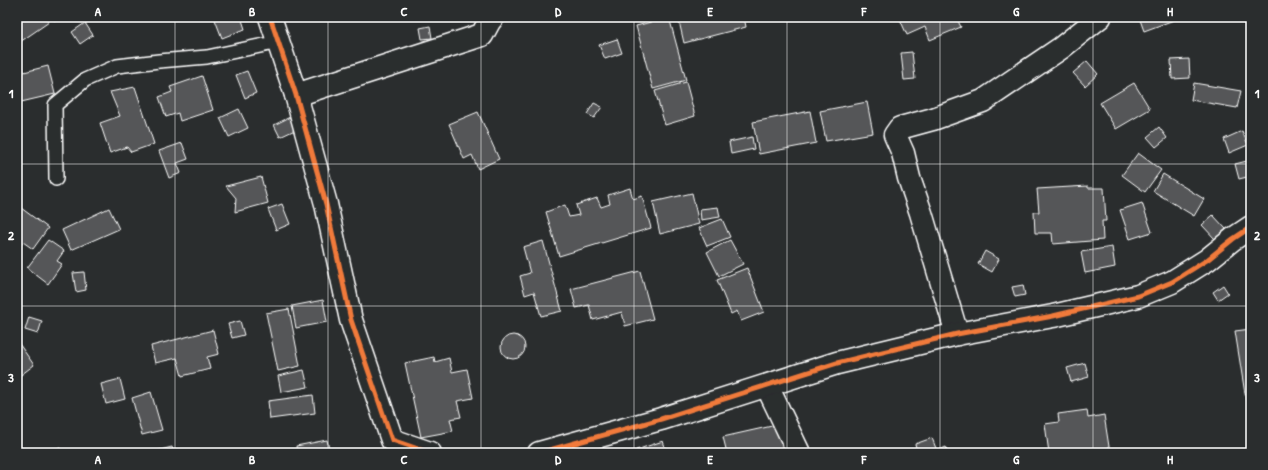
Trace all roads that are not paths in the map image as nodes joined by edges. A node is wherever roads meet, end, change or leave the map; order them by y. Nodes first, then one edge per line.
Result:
1 (270, 17) edge
2 (493, 17) edge
3 (1100, 17) edge
4 (279, 42) junction
5 (296, 95) junction
6 (56, 179) dead end
7 (1251, 227) edge
8 (957, 334) junction
9 (767, 386) junction
10 (430, 453) edge
11 (539, 453) edge
12 (799, 453) edge

1 - 4 street
2 - 5 street
3 - 8 street
4 - 5 street
4 - 6 lane
5 - 10 street
7 - 8 street
8 - 9 street
9 - 11 street
9 - 12 street

